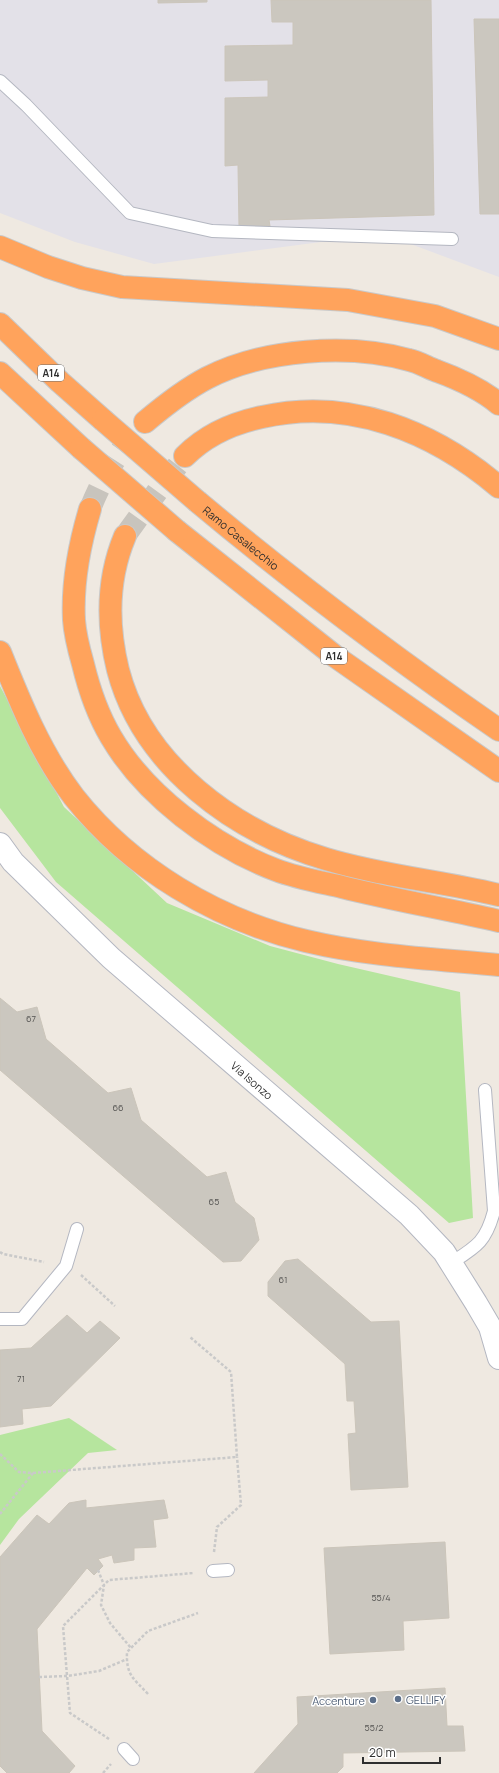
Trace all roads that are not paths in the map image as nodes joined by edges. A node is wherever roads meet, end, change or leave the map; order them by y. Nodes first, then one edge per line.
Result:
1 (0, 81) edge
2 (452, 239) dead end
3 (0, 246) edge
4 (0, 324) edge
5 (499, 339) edge
6 (0, 373) edge
7 (499, 404) edge
8 (145, 422) tunnel mouth
9 (185, 456) tunnel mouth
10 (499, 487) edge
11 (90, 509) tunnel mouth
12 (125, 536) tunnel mouth
13 (0, 652) edge
14 (499, 730) edge
15 (499, 771) edge
16 (0, 844) edge
17 (499, 895) edge
18 (499, 921) edge
19 (499, 965) edge
20 (485, 1090) dead end
21 (77, 1229) dead end
22 (451, 1263) junction
23 (0, 1319) edge
24 (494, 1331) edge
25 (499, 1358) edge
26 (228, 1570) dead end
27 (213, 1571) road end
28 (124, 1749) road end
29 (133, 1759) dead end

1 - 2 lane
3 - 5 highway
4 - 14 highway, Ramo Casalecchio / A14, bridge
6 - 15 highway, A14, bridge
7 - 8 highway
9 - 10 highway
11 - 18 highway
12 - 17 highway
13 - 19 highway
16 - 22 street, Via Isonzo
20 - 22 lane
21 - 23 lane
22 - 24 street, Via Isonzo
24 - 25 street, Via Isonzo
26 - 27 lane
28 - 29 lane

